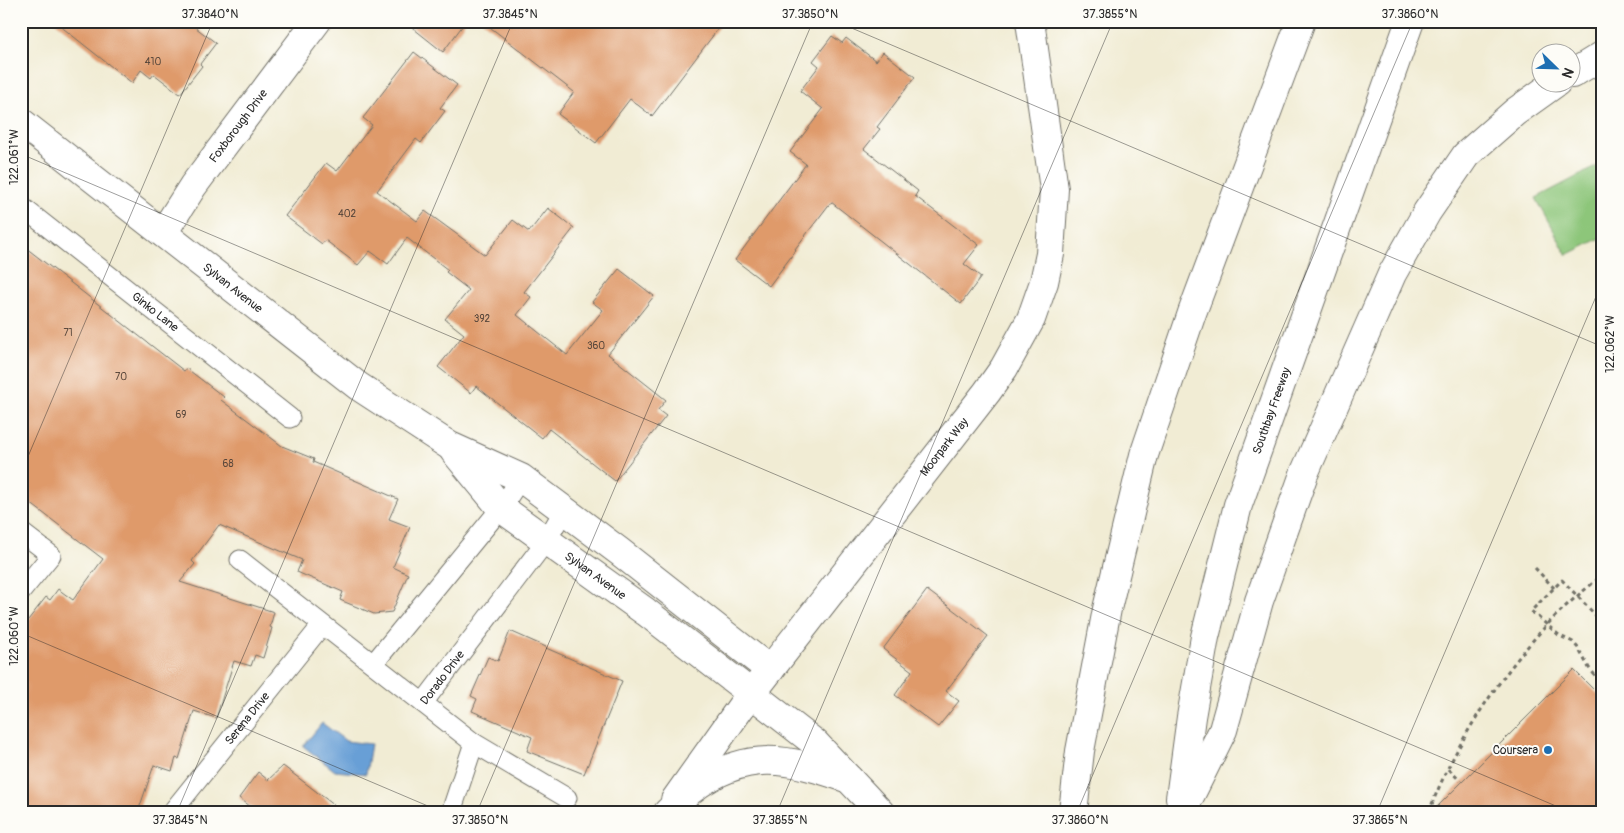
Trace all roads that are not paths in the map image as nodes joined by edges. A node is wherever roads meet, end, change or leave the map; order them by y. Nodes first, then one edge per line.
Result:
1 (317, 21) edge
2 (1030, 21) edge
3 (1301, 21) edge
4 (1410, 21) edge
5 (1603, 55) edge
6 (1582, 68) edge
7 (1543, 92) edge
8 (21, 122) edge
9 (21, 206) edge
10 (163, 233) junction
11 (290, 418) dead end
12 (450, 446) junction
13 (521, 478) junction
14 (501, 508) junction
15 (564, 510) junction
16 (21, 532) edge
17 (546, 541) junction
18 (240, 560) dead end
19 (21, 592) edge
20 (322, 625) junction
21 (374, 663) junction
22 (770, 670) junction
23 (752, 694) junction
24 (423, 703) junction
25 (474, 743) junction
26 (849, 778) junction
27 (567, 798) dead end
28 (172, 812) edge
29 (451, 812) edge
30 (668, 812) edge
31 (880, 812) edge
32 (1073, 812) edge
33 (1180, 812) edge

1 - 10 main road, Foxborough Drive
2 - 22 main road, Moorpark Way
3 - 32 main road
4 - 33 main road, Southbay Freeway
5 - 6 main road
7 - 33 main road
8 - 10 main road, Sylvan Avenue
9 - 11 lane, Ginko Lane
10 - 12 main road, Sylvan Avenue
12 - 13 main road, Sylvan Avenue
12 - 14 main road, Sylvan Avenue
13 - 14 lane
13 - 15 main road, Sylvan Avenue
14 - 17 main road, Sylvan Avenue
14 - 21 lane
15 - 17 lane, Dorado Drive
15 - 22 main road, Sylvan Avenue
16 - 19 lane
17 - 23 main road, Sylvan Avenue
17 - 24 lane, Dorado Drive
18 - 20 lane
20 - 21 lane
20 - 28 lane, Serena Drive
21 - 24 lane
22 - 23 main road, Moorpark Way
23 - 26 main road, Sylvan Avenue
23 - 30 main road, Moorpark Way
24 - 25 lane, Dorado Drive
25 - 27 lane, Dorado Drive
25 - 29 lane
26 - 30 main road
26 - 31 main road, Sylvan Avenue

